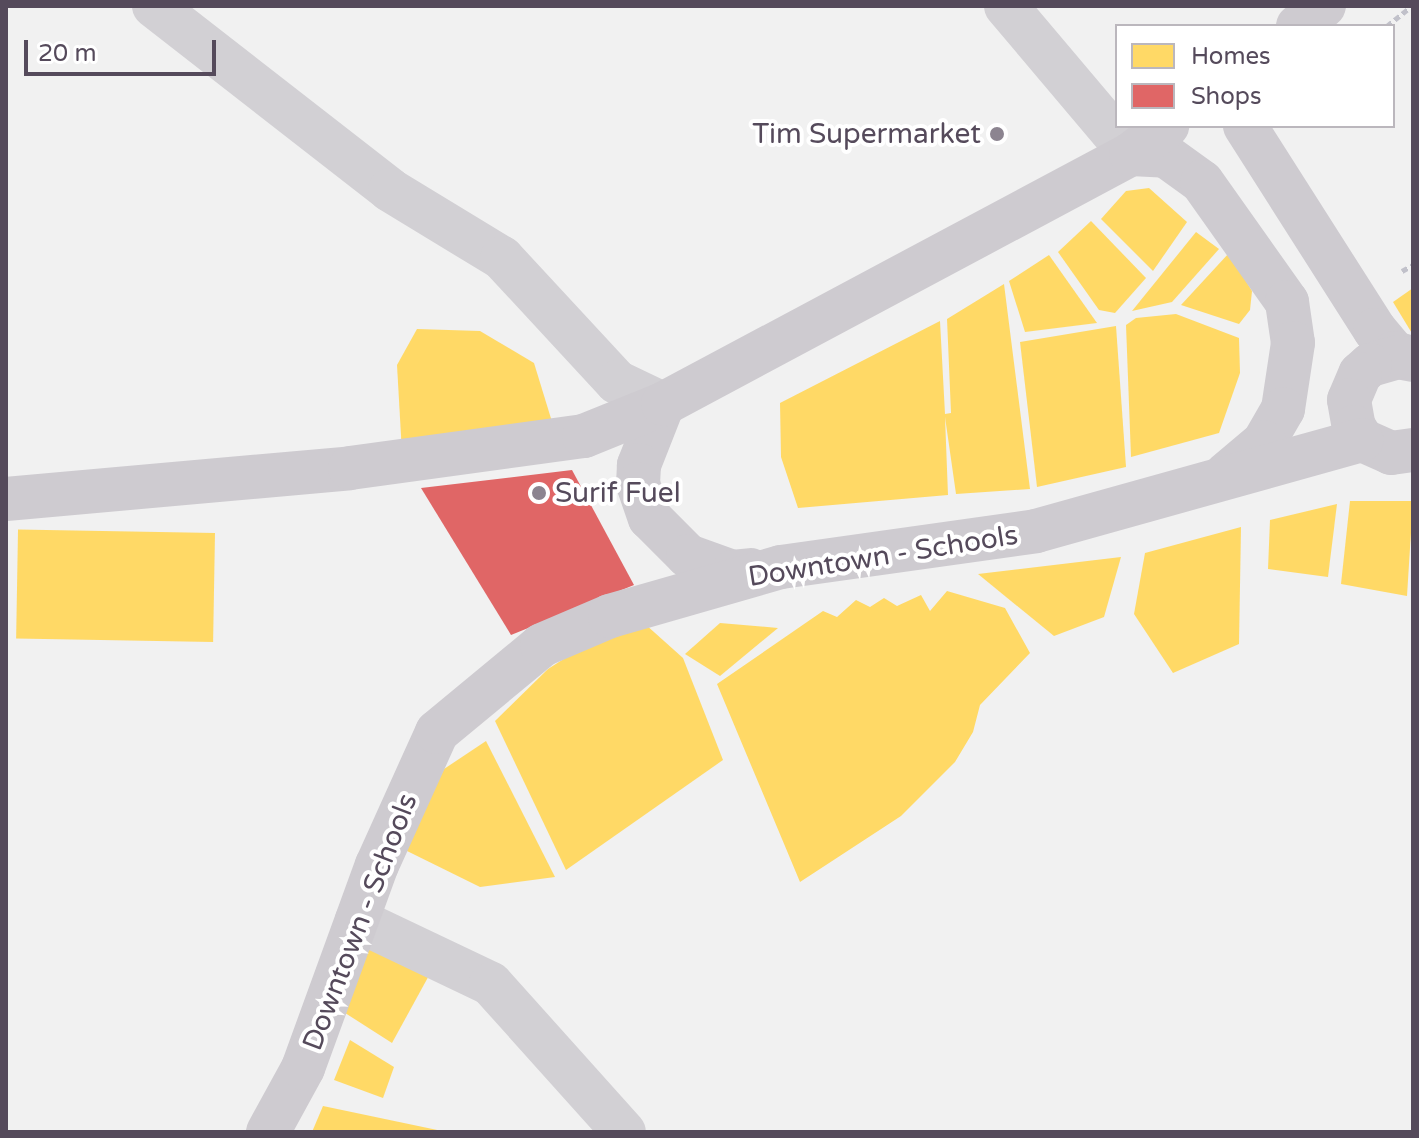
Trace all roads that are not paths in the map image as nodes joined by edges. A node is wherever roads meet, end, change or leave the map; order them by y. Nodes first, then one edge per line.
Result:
1 (154, 6) edge
2 (1006, 6) edge
3 (1324, 6) edge
4 (1301, 24) edge
5 (1164, 128) edge
6 (1246, 128) edge
7 (1131, 154) junction
8 (1413, 359) edge
9 (663, 404) junction
10 (1362, 440) junction
11 (1413, 450) edge
12 (1218, 480) junction
13 (6, 499) edge
14 (781, 567) junction
15 (357, 920) junction
16 (268, 1132) edge
17 (624, 1132) edge

1 - 9 street
2 - 7 street
3 - 4 main road
5 - 7 main road
6 - 8 main road
7 - 9 main road
7 - 12 main road
8 - 10 main road
9 - 13 main road
9 - 14 main road
10 - 11 main road
10 - 12 main road, Downtown - Schools
12 - 14 main road, Downtown - Schools
14 - 15 main road, Downtown - Schools
15 - 16 main road, Downtown - Schools
15 - 17 street

